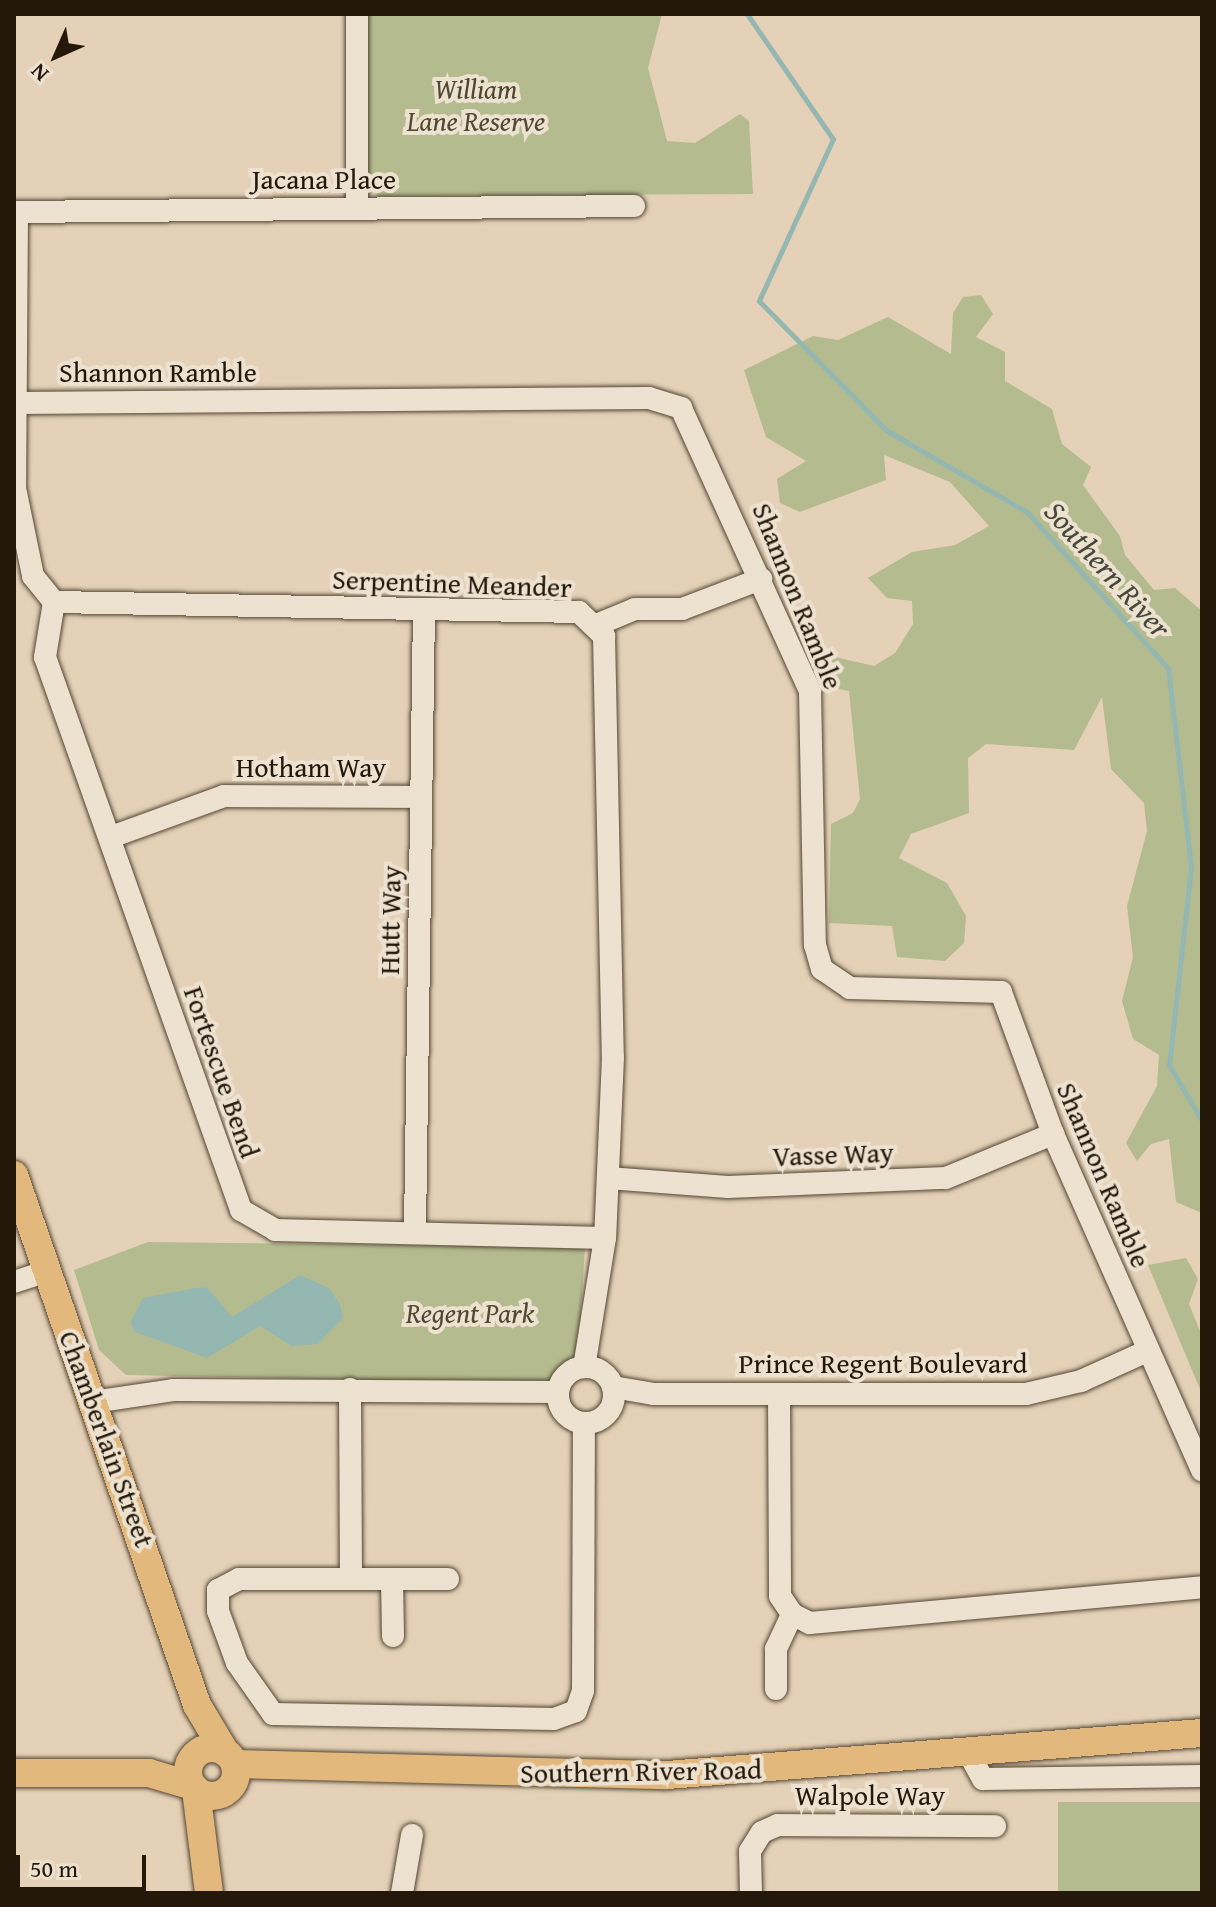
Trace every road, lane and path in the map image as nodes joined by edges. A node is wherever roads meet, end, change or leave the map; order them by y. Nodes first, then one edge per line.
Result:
1 (357, 14) edge
2 (634, 206) dead end
3 (357, 209) junction
4 (15, 212) edge
5 (17, 403) junction
6 (15, 488) edge
7 (761, 579) junction
8 (54, 602) junction
9 (424, 611) junction
10 (594, 626) junction
11 (421, 797) junction
12 (111, 837) junction
13 (1053, 1134) junction
14 (14, 1175) edge
15 (608, 1178) junction
16 (415, 1230) junction
17 (605, 1238) junction
18 (47, 1271) junction
19 (14, 1282) edge
20 (1147, 1351) junction
21 (584, 1367) junction
22 (613, 1387) junction
23 (350, 1389) junction
24 (558, 1392) junction
25 (779, 1394) junction
26 (93, 1402) junction
27 (584, 1423) junction
28 (1202, 1470) edge
29 (351, 1579) junction
30 (392, 1579) junction
31 (448, 1579) dead end
32 (1202, 1587) edge
33 (792, 1614) junction
34 (393, 1636) dead end
35 (776, 1689) dead end
36 (1202, 1733) edge
37 (968, 1752) junction
38 (219, 1766) junction
39 (14, 1773) edge
40 (149, 1773) junction
41 (1202, 1776) edge
42 (195, 1788) junction
43 (995, 1826) dead end
44 (412, 1835) dead end
45 (209, 1886) edge
46 (402, 1893) edge
47 (751, 1893) edge

1 - 3 street
2 - 3 street, Jacana Place
3 - 4 street, Jacana Place
4 - 5 street
5 - 6 street
5 - 7 street, Shannon Ramble
6 - 8 street
7 - 10 street
7 - 13 street, Shannon Ramble
8 - 9 street, Serpentine Meander
8 - 12 street, Fortescue Bend
9 - 10 street, Serpentine Meander
9 - 11 street, Hutt Way
10 - 15 street, Serpentine Meander
11 - 12 street, Hotham Way
11 - 16 street, Hutt Way
12 - 16 street, Fortescue Bend
13 - 15 street, Vasse Way
13 - 20 street, Shannon Ramble
14 - 18 main road, Chamberlain Street
15 - 17 street, Serpentine Meander
16 - 17 street, Fortescue Bend
17 - 21 street, Serpentine Meander
18 - 19 street
18 - 26 main road, Chamberlain Street
20 - 25 street, Prince Regent Boulevard
20 - 28 street, Shannon Ramble
21 - 22 street
21 - 24 street
22 - 25 street, Prince Regent Boulevard
22 - 27 street
23 - 24 street
23 - 26 street
23 - 29 street
24 - 27 street
25 - 33 street
26 - 38 main road, Chamberlain Street
27 - 29 street
29 - 30 street
30 - 31 street
30 - 34 street
32 - 33 street
33 - 35 street
36 - 37 main road, Southern River Road
37 - 38 main road, Southern River Road
37 - 41 street
38 - 40 main road, Southern River Road
38 - 42 main road, Chamberlain Street
38 - 42 main road
38 - 45 main road, Chamberlain Street
39 - 40 main road, Southern River Road
40 - 42 main road, Southern River Road
42 - 45 main road, Chamberlain Street
43 - 47 street, Walpole Way
44 - 46 street

